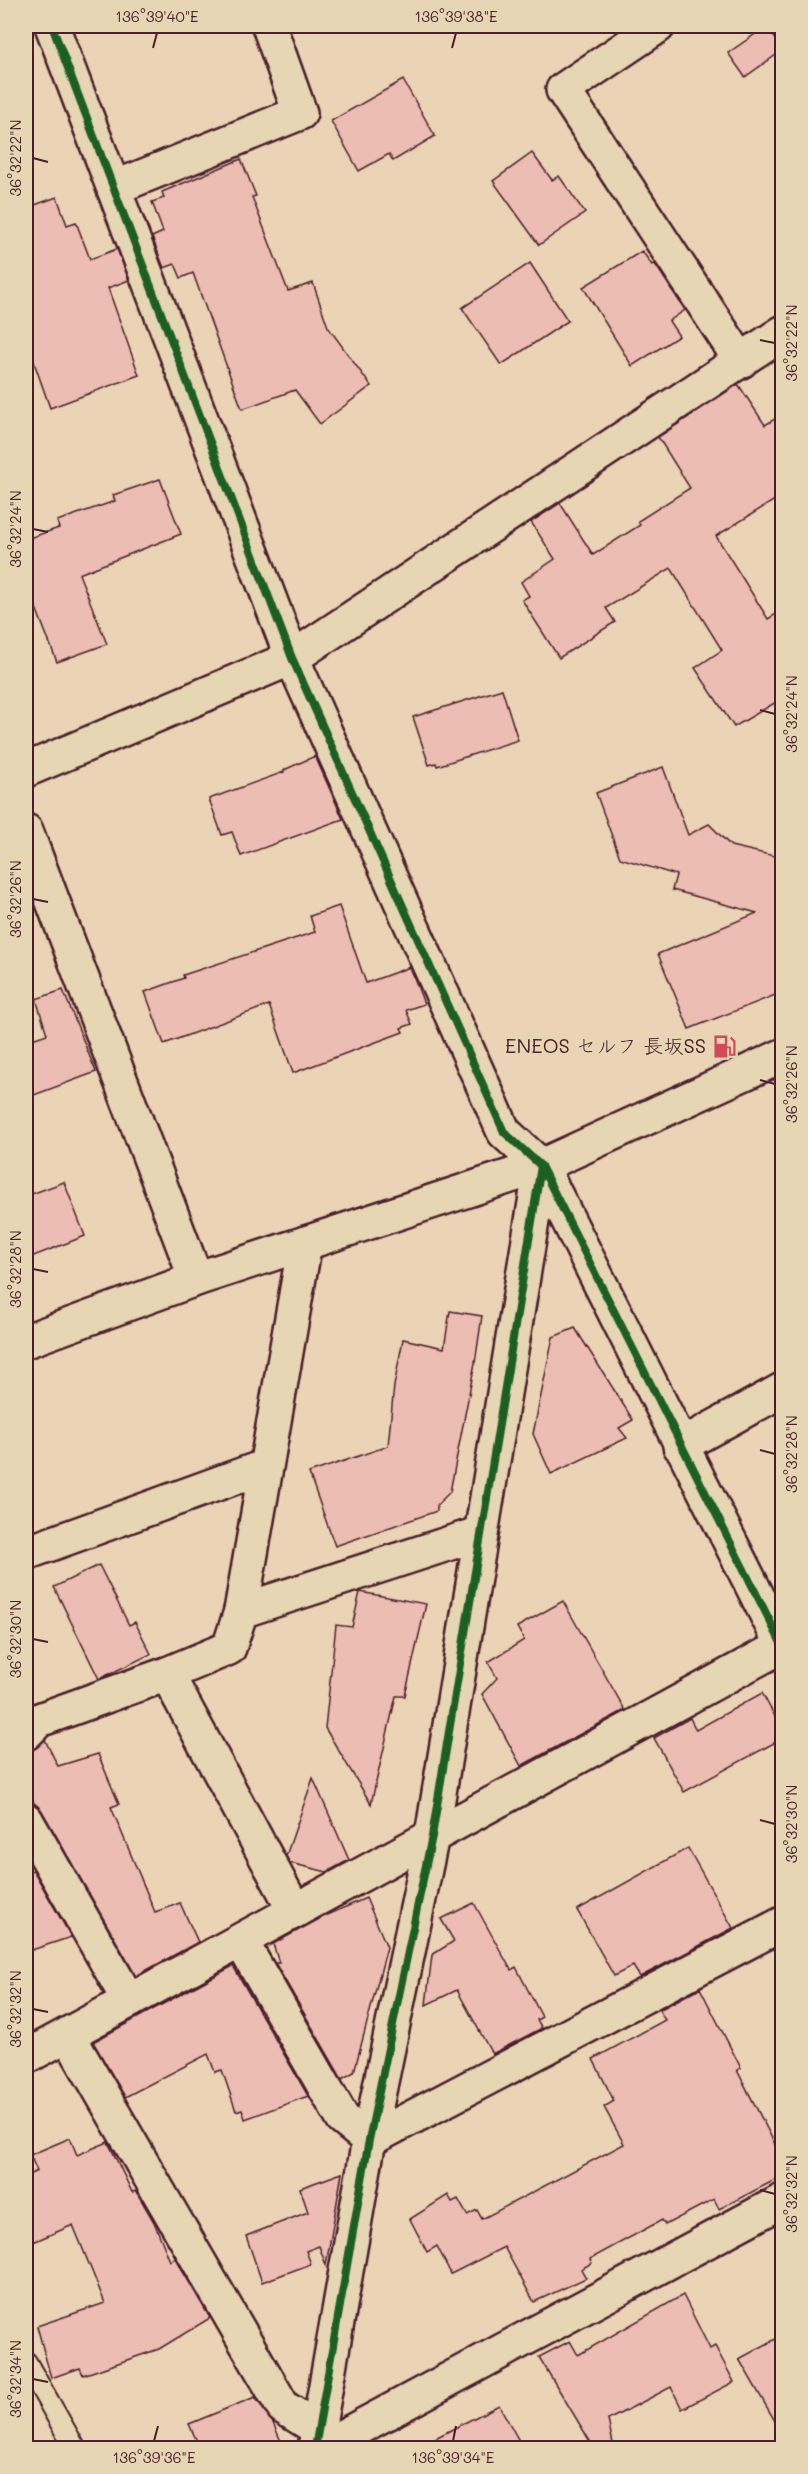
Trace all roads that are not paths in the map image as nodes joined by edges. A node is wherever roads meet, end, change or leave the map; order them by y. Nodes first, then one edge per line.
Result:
1 (52, 26) edge
2 (269, 26) edge
3 (658, 26) edge
4 (114, 188) junction
5 (783, 333) edge
6 (741, 361) junction
7 (292, 658) junction
8 (26, 770) edge
9 (26, 831) edge
10 (783, 1056) edge
11 (541, 1166) junction
12 (305, 1243) junction
13 (196, 1279) junction
14 (26, 1341) edge
15 (783, 1390) edge
16 (680, 1446) junction
17 (266, 1466) junction
18 (481, 1533) junction
19 (26, 1553) edge
20 (241, 1611) junction
21 (783, 1645) edge
22 (167, 1674) junction
23 (26, 1733) edge
24 (26, 1820) edge
25 (432, 1836) junction
26 (295, 1911) junction
27 (783, 1924) edge
28 (241, 1941) junction
29 (129, 2001) junction
30 (68, 2035) junction
31 (26, 2057) edge
32 (369, 2140) junction
33 (783, 2201) edge
34 (26, 2362) edge
35 (318, 2442) edge
36 (75, 2448) edge

1 - 4 street
2 - 4 street
3 - 6 street
4 - 7 street
5 - 6 street
6 - 7 street
7 - 8 street
7 - 11 street
9 - 13 street
10 - 11 street
11 - 12 street
11 - 16 street
11 - 18 street
12 - 13 street
12 - 17 street
13 - 14 street
15 - 16 street
16 - 21 street
17 - 19 street
17 - 20 street
18 - 20 street
18 - 25 street
20 - 22 street
21 - 25 street
22 - 23 street
22 - 26 street
24 - 29 street
25 - 26 street
25 - 32 street
26 - 28 street
27 - 32 street
28 - 29 street
28 - 32 street
29 - 30 street
30 - 31 street
30 - 35 street
32 - 35 street
33 - 35 street
34 - 36 lane

